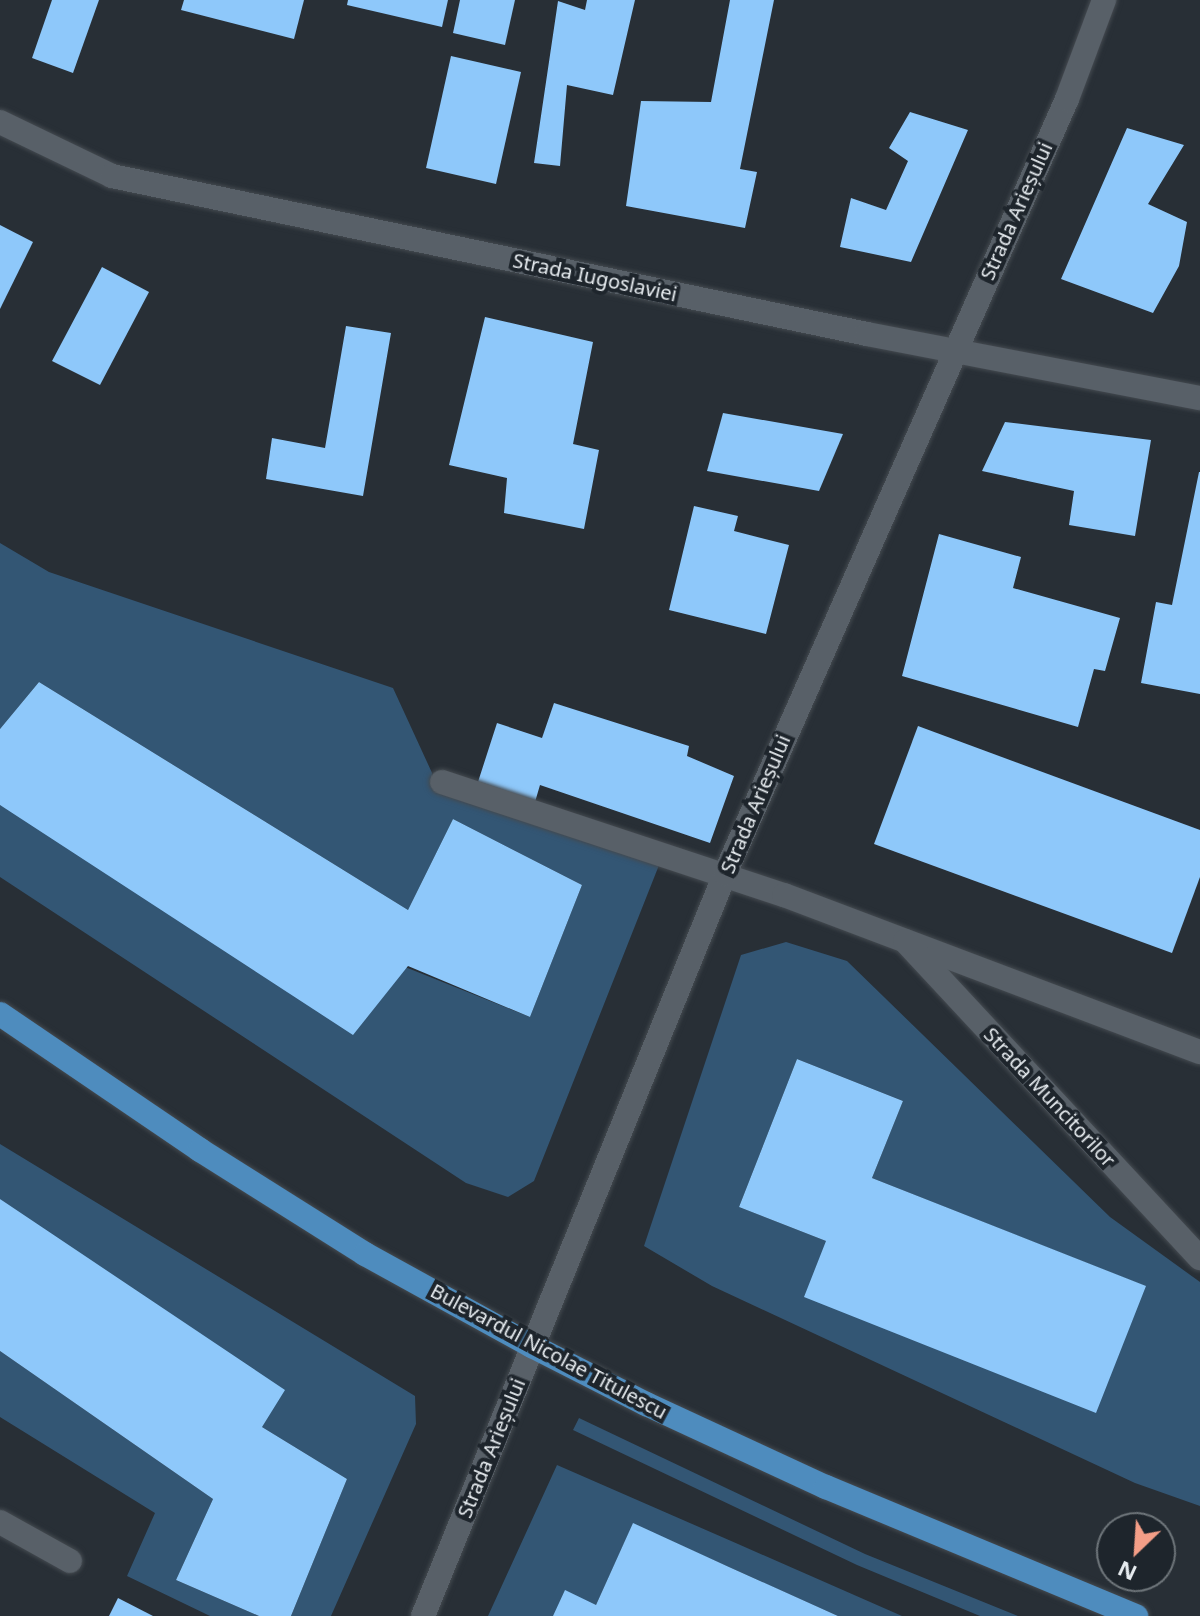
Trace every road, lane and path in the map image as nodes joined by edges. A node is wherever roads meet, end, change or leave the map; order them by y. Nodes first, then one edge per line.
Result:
1 (1104, 0) edge
2 (0, 122) edge
3 (954, 351) junction
4 (1200, 398) edge
5 (442, 782) dead end
6 (725, 874) junction
7 (900, 937) junction
8 (0, 1014) edge
9 (1200, 1052) edge
10 (1200, 1258) edge
11 (532, 1346) junction
12 (0, 1522) edge
13 (70, 1561) dead end
14 (423, 1616) edge
15 (1136, 1616) edge

1 - 3 street, Strada Arieșului
2 - 3 street, Strada Iugoslaviei
3 - 4 street, Strada Iugoslaviei
3 - 6 street, Strada Arieșului
5 - 6 street, Strada Muncitorilor
6 - 7 street, Strada Muncitorilor
6 - 11 street, Strada Arieșului
7 - 9 street, Strada Muncitorilor
7 - 10 street, Strada Muncitorilor
8 - 11 main road, Bulevardul Nicolae Titulescu
11 - 14 street, Strada Arieșului
11 - 15 main road, Bulevardul Nicolae Titulescu
12 - 13 street

